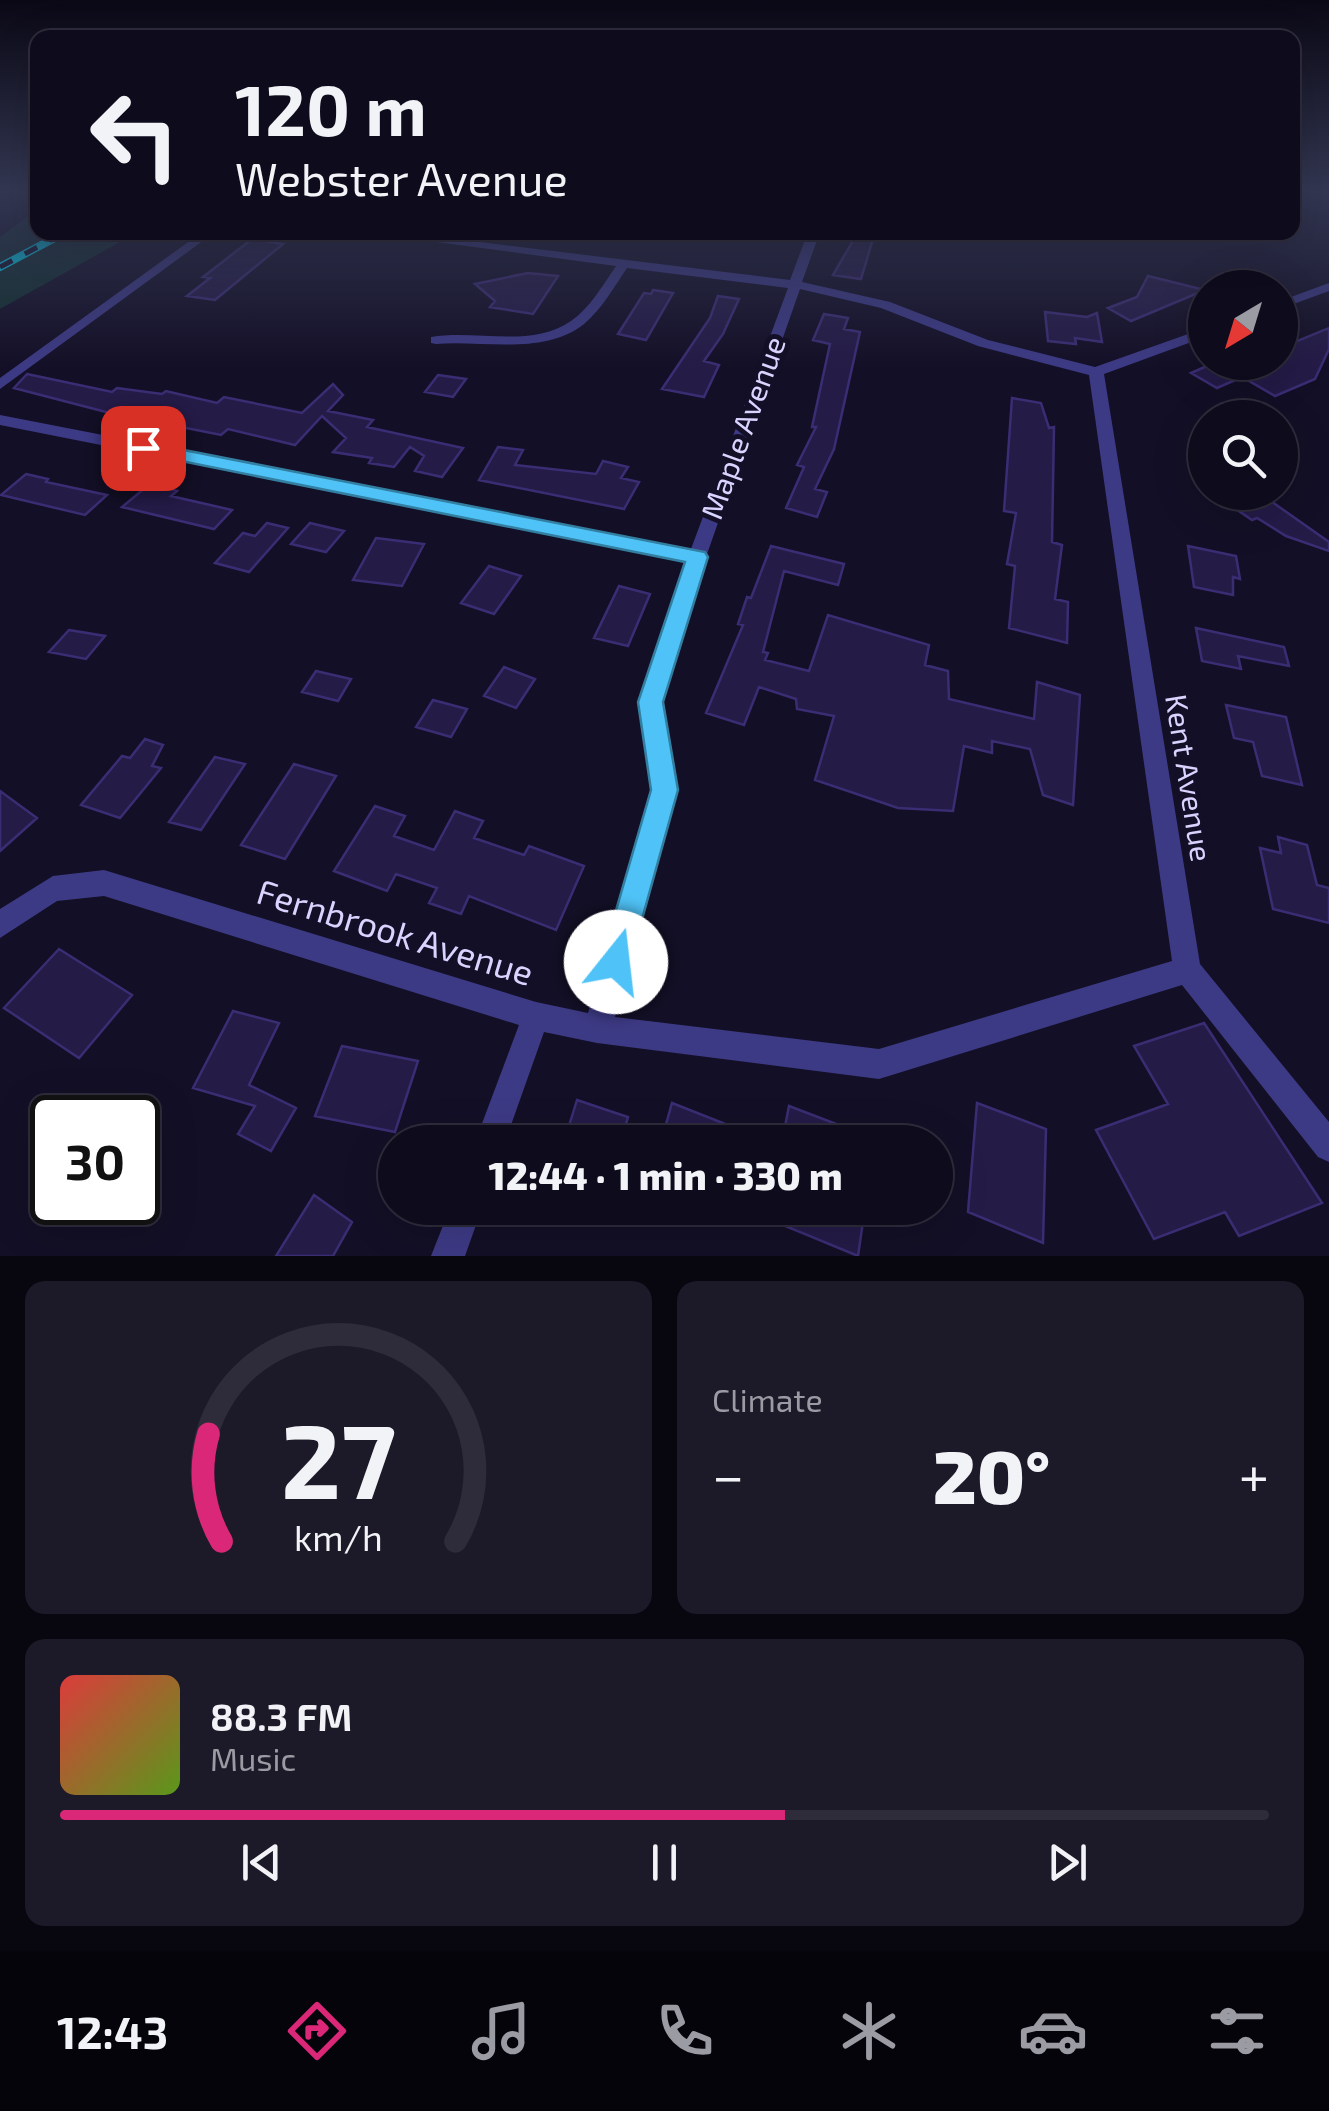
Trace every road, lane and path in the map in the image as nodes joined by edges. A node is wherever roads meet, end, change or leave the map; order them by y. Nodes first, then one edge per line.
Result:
1 (184, 251) edge
2 (516, 251) edge
3 (808, 251) edge
4 (624, 264) junction
5 (797, 286) junction
6 (1329, 287) edge
7 (1298, 298) edge
8 (1188, 338) edge
9 (436, 340) dead end
10 (1096, 372) junction
11 (0, 385) edge
12 (0, 420) edge
13 (697, 557) junction
14 (0, 926) edge
15 (1187, 970) junction
16 (536, 1016) junction
17 (597, 1029) junction
18 (496, 1125) edge
19 (1329, 1146) edge
20 (460, 1225) edge
21 (448, 1256) edge

1 - 11 street
2 - 4 street
3 - 5 street, Maple Avenue
4 - 5 street
4 - 9 street
5 - 10 street
5 - 13 street, Maple Avenue
6 - 7 street
8 - 10 street
10 - 15 street, Kent Avenue
12 - 13 street
13 - 17 street, Maple Avenue
14 - 16 street, Fernbrook Avenue
15 - 17 street, Fernbrook Avenue
15 - 19 street
16 - 17 street, Fernbrook Avenue
16 - 18 street
20 - 21 street

